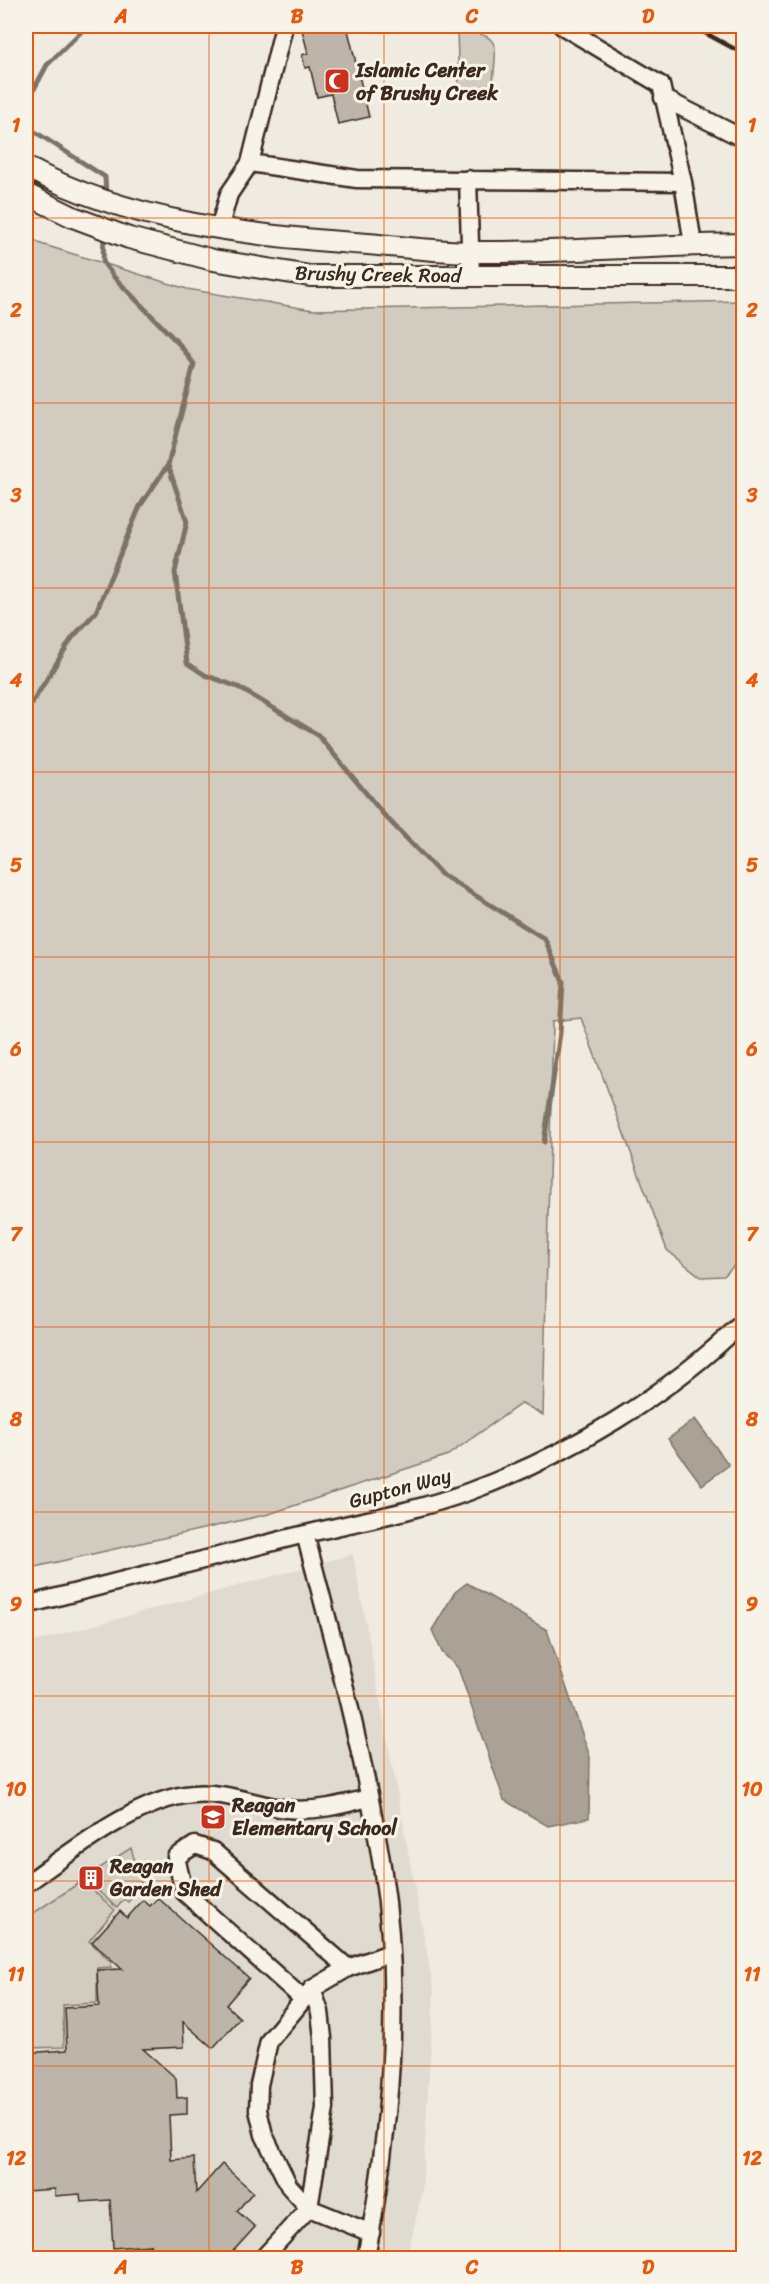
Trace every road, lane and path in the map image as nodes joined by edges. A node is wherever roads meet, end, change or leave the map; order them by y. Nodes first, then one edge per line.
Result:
1 (284, 26) edge
2 (562, 26) edge
3 (663, 98) junction
4 (744, 139) edge
5 (250, 163) junction
6 (26, 167) edge
7 (468, 179) junction
8 (683, 182) junction
9 (26, 194) edge
10 (219, 229) junction
11 (693, 244) junction
12 (744, 244) edge
13 (470, 252) junction
14 (471, 276) junction
15 (744, 276) edge
16 (744, 1321) edge
17 (305, 1534) junction
18 (26, 1605) edge
19 (368, 1798) junction
20 (26, 1884) edge
21 (390, 1953) junction
22 (348, 1968) junction
23 (307, 1994) junction
24 (309, 2208) junction
25 (371, 2233) junction
26 (263, 2259) edge
27 (366, 2259) edge

1 - 5 street
2 - 3 street
3 - 4 street
3 - 8 street
5 - 7 street
5 - 10 street
6 - 10 main road, Brushy Creek Road
7 - 8 street
7 - 13 street
8 - 11 street
9 - 14 main road, Brushy Creek Road
10 - 13 main road, Brushy Creek Road
11 - 12 main road, Brushy Creek Road
11 - 13 main road, Brushy Creek Road
13 - 14 street
14 - 15 main road, Brushy Creek Road
16 - 17 street, Gupton Way
17 - 18 street, Gupton Way
17 - 19 street
19 - 20 street
19 - 21 street
21 - 22 street
21 - 25 street
22 - 23 street
22 - 23 street
23 - 24 street
23 - 24 street
24 - 25 street
24 - 26 street
25 - 27 street

